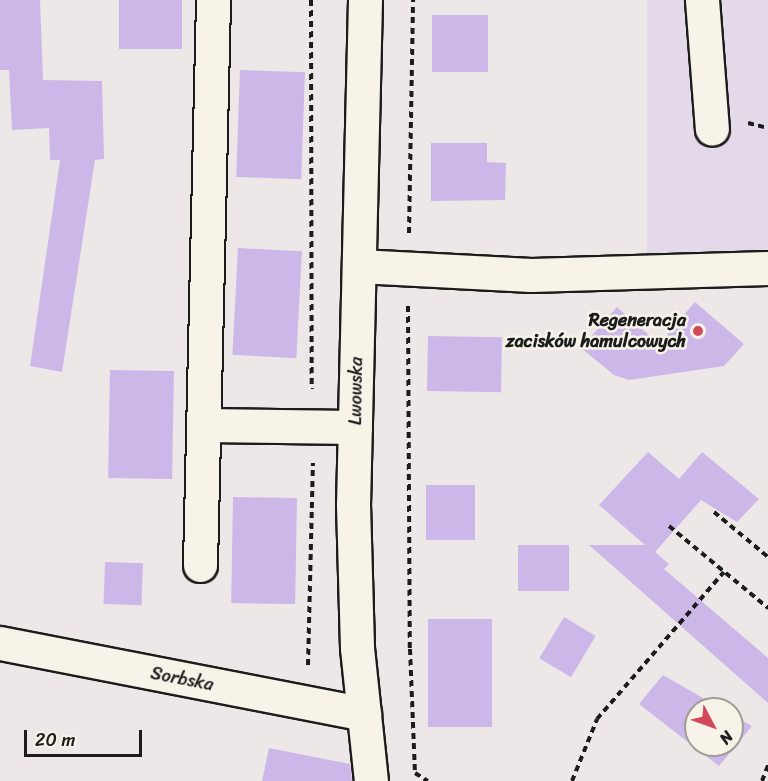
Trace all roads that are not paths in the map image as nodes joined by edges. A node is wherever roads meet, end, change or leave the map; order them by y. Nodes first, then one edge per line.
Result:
1 (213, 0) edge
2 (365, 0) edge
3 (702, 0) edge
4 (712, 129) dead end
5 (359, 267) junction
6 (768, 268) edge
7 (204, 425) junction
8 (355, 427) junction
9 (201, 565) dead end
10 (0, 642) edge
11 (364, 714) junction
12 (371, 781) edge

1 - 7 street
2 - 5 street, Lwowska
3 - 4 street
5 - 6 street
5 - 8 street, Lwowska
7 - 8 street
7 - 9 street
8 - 11 street, Lwowska
10 - 11 street, Sorbska
11 - 12 street, Lwowska

